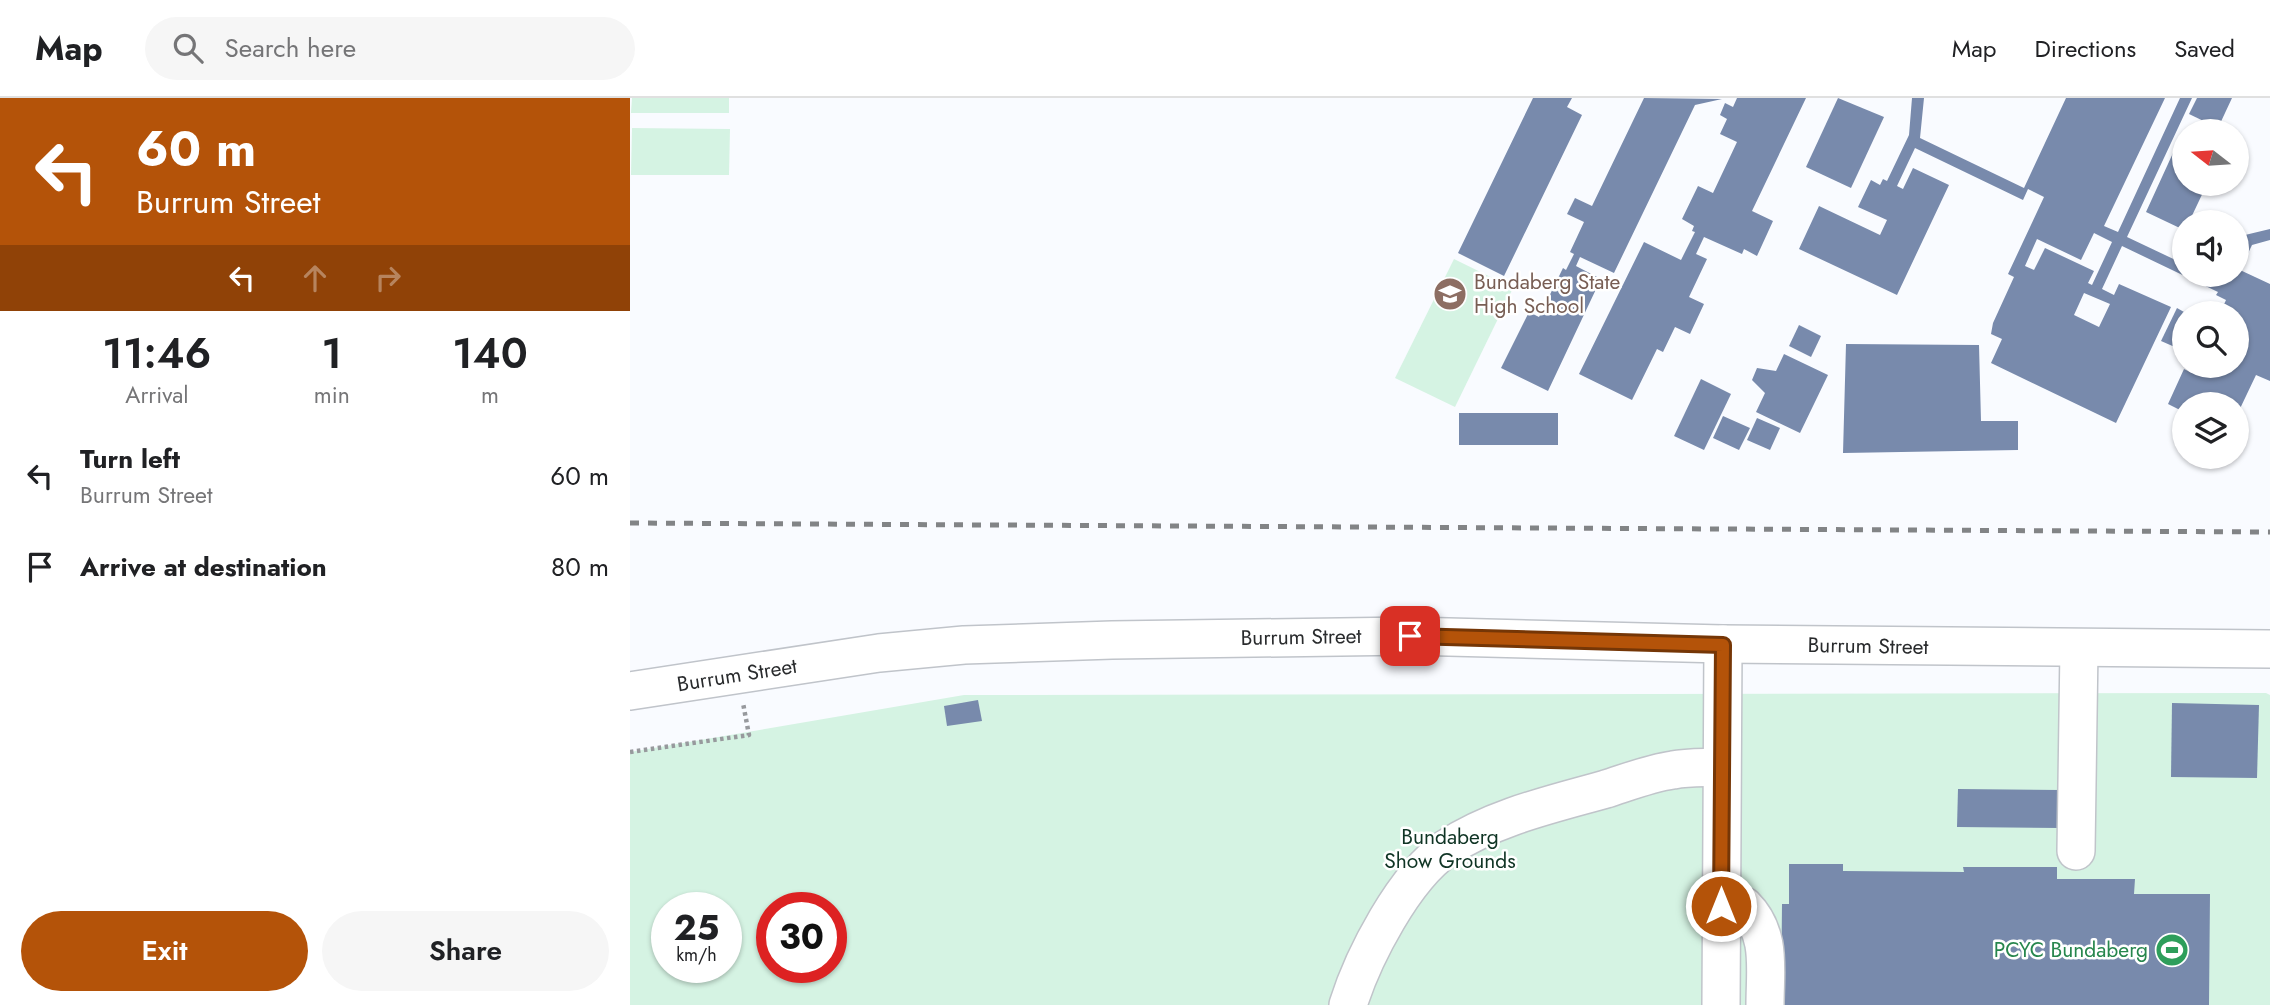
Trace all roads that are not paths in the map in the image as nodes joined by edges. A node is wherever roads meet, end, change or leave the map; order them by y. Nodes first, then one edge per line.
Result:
1 (1723, 645) junction
2 (2079, 648) junction
3 (2270, 649) edge
4 (630, 691) edge
5 (1721, 767) junction
6 (2076, 850) dead end
7 (1721, 906) junction
8 (1348, 1005) edge
9 (1721, 1005) edge
10 (1765, 1005) edge

1 - 2 street, Burrum Street
1 - 4 street, Burrum Street
1 - 5 street
2 - 3 street, Burrum Street
2 - 6 street
5 - 7 street
5 - 8 street
7 - 9 street
7 - 10 street

